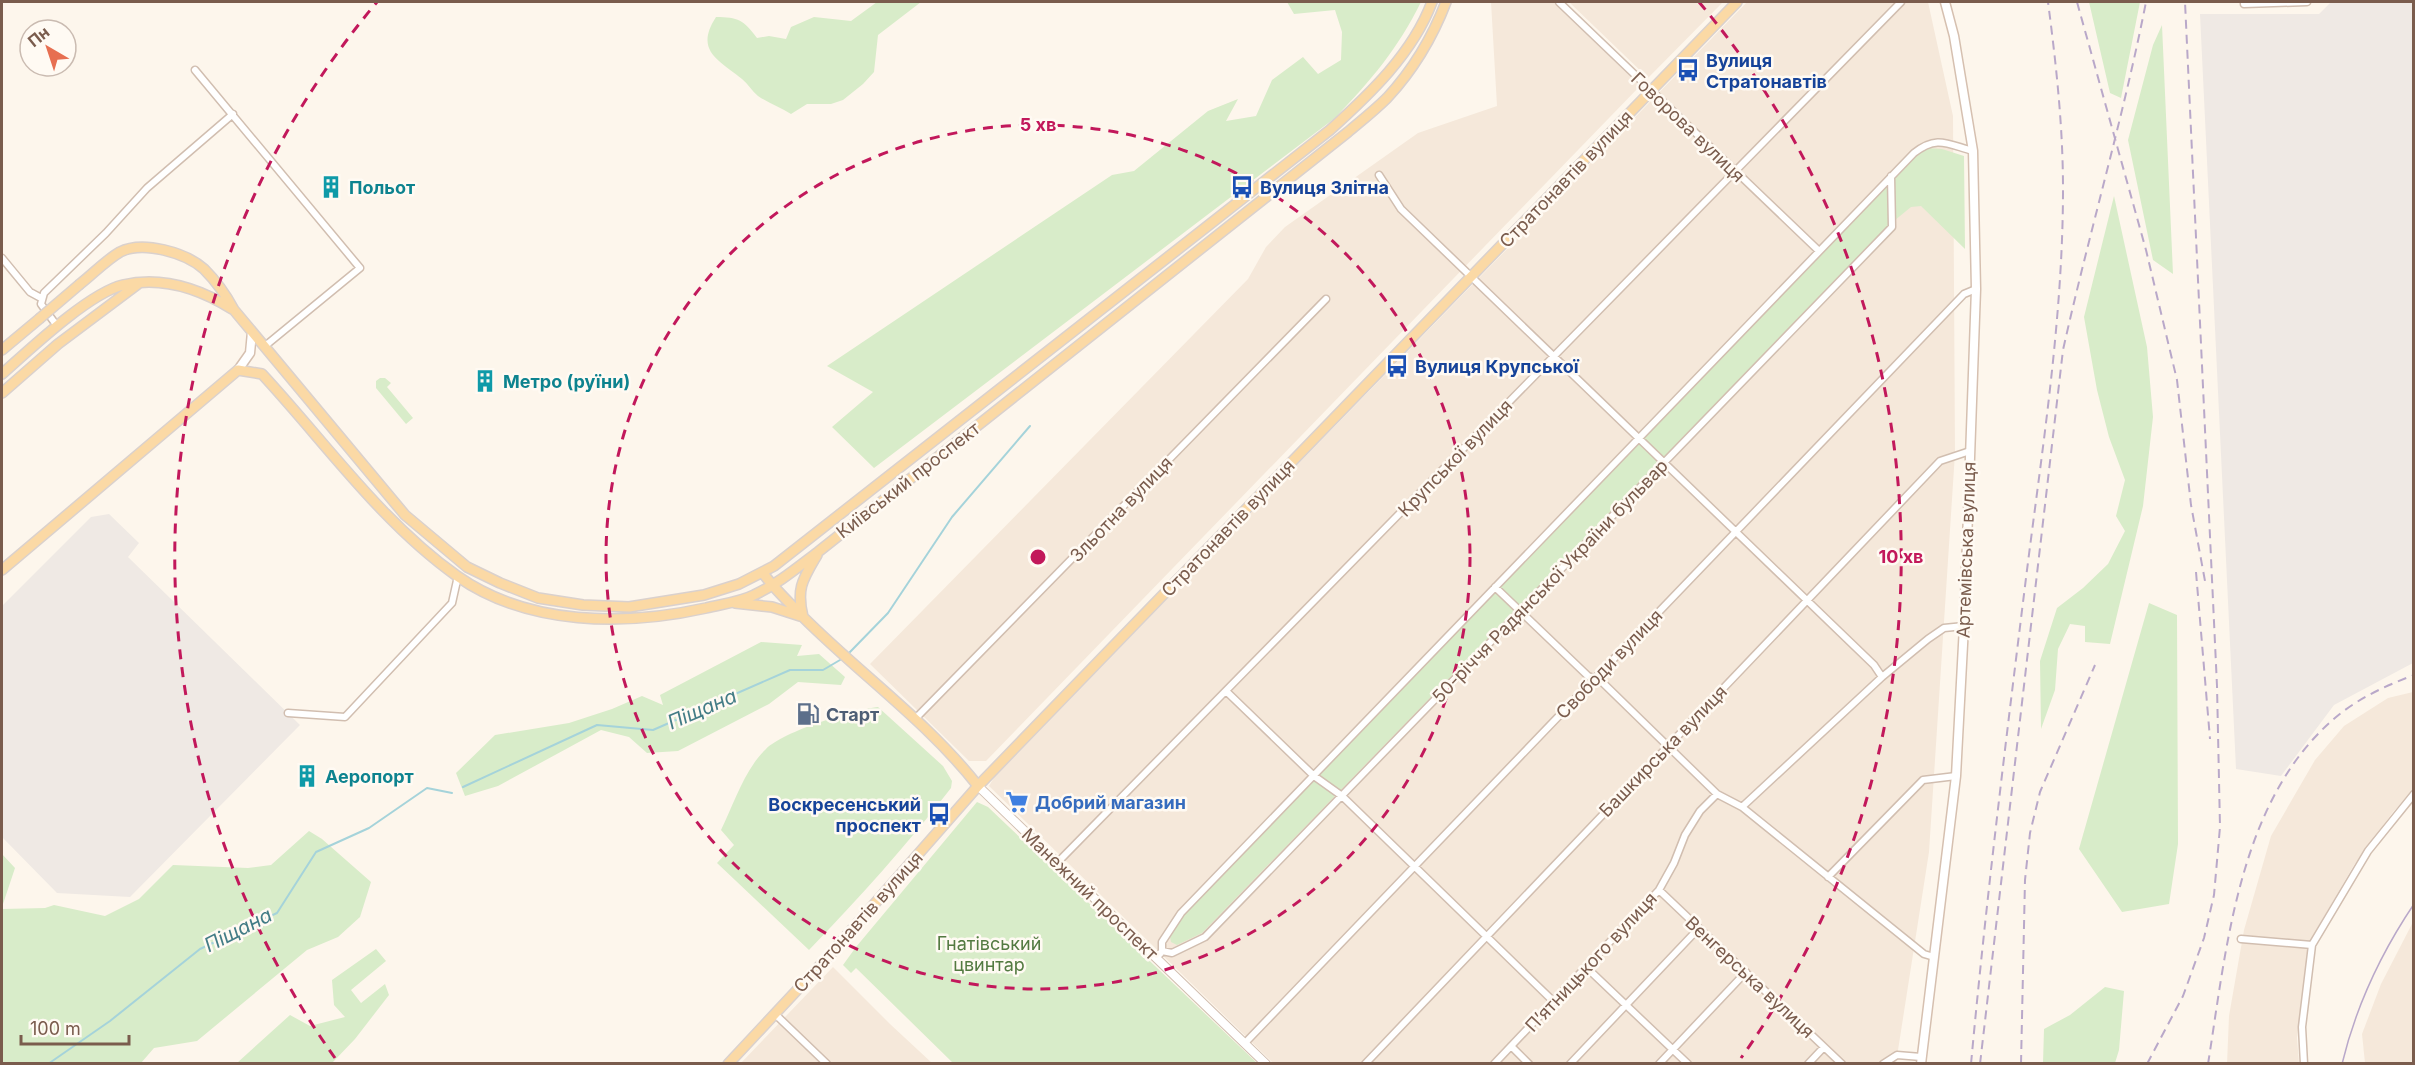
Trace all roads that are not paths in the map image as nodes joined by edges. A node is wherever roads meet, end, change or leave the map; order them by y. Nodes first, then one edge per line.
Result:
1 (1432, 2) edge
2 (1446, 2) edge
3 (1559, 2) edge
4 (1737, 2) edge
5 (1901, 2) edge
6 (1945, 2) edge
7 (1951, 2) edge
8 (2307, 2) edge
9 (2244, 3) edge
10 (1954, 36) junction
11 (195, 70) dead end
12 (1650, 91) junction
13 (233, 114) junction
14 (1973, 151) junction
15 (1734, 171) junction
16 (1379, 175) dead end
17 (1891, 176) junction
18 (1819, 251) junction
19 (2, 258) edge
20 (1470, 278) junction
21 (138, 284) junction
22 (1976, 289) junction
23 (41, 298) junction
24 (1326, 299) dead end
25 (234, 310) junction
26 (57, 326) junction
27 (252, 332) junction
28 (265, 346) junction
29 (2, 350) edge
30 (1553, 357) junction
31 (238, 370) junction
32 (2, 374) edge
33 (2, 393) edge
34 (1638, 439) junction
35 (1970, 451) junction
36 (1664, 464) junction
37 (1736, 533) junction
38 (818, 552) junction
39 (2, 570) edge
40 (763, 573) junction
41 (458, 576) junction
42 (771, 585) junction
43 (1495, 587) junction
44 (665, 601) junction
45 (1807, 601) junction
46 (729, 602) junction
47 (1520, 612) junction
48 (668, 616) junction
49 (803, 617) junction
50 (1964, 627) junction
51 (1882, 677) junction
52 (1595, 678) junction
53 (1226, 691) junction
54 (288, 713) dead end
55 (915, 719) junction
56 (1668, 746) junction
57 (1314, 776) junction
58 (1956, 776) junction
59 (978, 786) junction
60 (1717, 794) junction
61 (2414, 794) edge
62 (1341, 796) junction
63 (1742, 807) junction
64 (1058, 862) junction
65 (1415, 867) junction
66 (1828, 877) junction
67 (1659, 890) junction
68 (1699, 928) junction
69 (1486, 936) junction
70 (2241, 939) dead end
71 (2312, 945) junction
72 (1162, 951) junction
73 (1934, 957) junction
74 (1156, 958) junction
75 (1586, 967) junction
76 (1746, 972) junction
77 (1553, 1001) junction
78 (1626, 1005) junction
79 (776, 1014) junction
80 (1245, 1043) junction
81 (1510, 1046) junction
82 (1824, 1047) junction
83 (1673, 1049) junction
84 (1921, 1060) edge
85 (1884, 1062) edge
86 (728, 1064) edge
87 (827, 1064) edge
88 (1266, 1064) edge
89 (1365, 1064) edge
90 (1494, 1064) edge
91 (1529, 1064) edge
92 (1570, 1064) edge
93 (1659, 1064) edge
94 (1688, 1064) edge
95 (1808, 1064) edge
96 (1842, 1064) edge
97 (2304, 1064) edge

1 - 40 main road, Київський проспект
2 - 38 main road, Київський проспект
3 - 12 street, Говорова вулиця
4 - 12 main road, Стратонавтів вулиця
5 - 15 street, Крупської вулиця
6 - 10 main road, Артемівська вулиця
7 - 10 main road, Артемівська вулиця
8 - 9 street
10 - 14 main road, Артемівська вулиця
11 - 13 street
12 - 15 street, Говорова вулиця
12 - 20 main road, Стратонавтів вулиця
13 - 23 street
13 - 28 street
14 - 17 street, 50-річчя Радянської України бульвар
14 - 22 main road, Артемівська вулиця
15 - 18 street, Говорова вулиця
15 - 30 street, Крупської вулиця
16 - 20 street
17 - 18 street, 50-річчя Радянської України бульвар
17 - 36 street, 50-річчя Радянської України бульвар
18 - 34 street, 50-річчя Радянської України бульвар
19 - 23 street
20 - 30 street
20 - 59 main road, Стратонавтів вулиця
21 - 25 main road
21 - 26 main road
21 - 33 main road
22 - 35 main road, Артемівська вулиця
22 - 37 street, Свободи вулиця
23 - 26 street
24 - 55 street, Зльотна вулиця
25 - 27 main road, Київський проспект
25 - 29 main road, bridge
26 - 32 main road
27 - 28 main road, Київський проспект
27 - 31 main road
28 - 44 main road, Київський проспект
30 - 34 street
30 - 53 street, Крупської вулиця
31 - 39 main road
31 - 41 main road, Київський проспект
34 - 36 street
34 - 43 street, 50-річчя Радянської України бульвар
35 - 45 street, Башкирська вулиця
35 - 50 main road, Артемівська вулиця
36 - 37 street
36 - 47 street, 50-річчя Радянської України бульвар
37 - 45 street
37 - 52 street, Свободи вулиця
38 - 42 main road, Київський проспект
38 - 49 main road
40 - 42 main road, Манежний проспект
40 - 44 main road, Київський проспект
41 - 48 main road, Київський проспект
41 - 54 street
42 - 46 main road, Київський проспект
42 - 49 main road, Манежний проспект
43 - 47 street
43 - 57 street, 50-річчя Радянської України бульвар
44 - 48 main road
45 - 51 street
45 - 56 street, Башкирська вулиця
46 - 48 main road, Київський проспект
46 - 49 main road
47 - 52 street
47 - 62 street, 50-річчя Радянської України бульвар
49 - 55 main road, Манежний проспект
50 - 51 street
50 - 58 main road, Артемівська вулиця
51 - 63 street
52 - 56 street
52 - 65 street, Свободи вулиця
53 - 57 street
53 - 64 street, Крупської вулиця
55 - 59 main road, Манежний проспект
56 - 60 street
56 - 69 street, Башкирська вулиця
57 - 62 street
57 - 72 street, 50-річчя Радянської України бульвар
58 - 66 street
58 - 73 main road, Артемівська вулиця
59 - 64 street, Манежний проспект
59 - 79 main road, Стратонавтів вулиця
60 - 63 street
60 - 67 street, П’ятницького вулиця
61 - 71 street
62 - 65 street
62 - 72 street, 50-річчя Радянської України бульвар
63 - 66 street
64 - 74 street, Манежний проспект
65 - 69 street
65 - 80 street, Свободи вулиця
66 - 73 street
67 - 68 street, Венгерська вулиця
67 - 75 street, П’ятницького вулиця
68 - 76 street, Венгерська вулиця
68 - 78 street
69 - 77 street
69 - 89 street, Башкирська вулиця
70 - 71 street
71 - 97 street
72 - 74 street, 50-річчя Радянської України бульвар
73 - 84 main road, Артемівська вулиця
74 - 80 street, Манежний проспект
75 - 77 street, П’ятницького вулиця
75 - 78 street
76 - 82 street, Венгерська вулиця
76 - 83 street
77 - 81 street, П’ятницького вулиця
78 - 83 street
78 - 92 street
79 - 86 main road, Стратонавтів вулиця
79 - 87 street
80 - 88 street, Манежний проспект
81 - 90 street, П’ятницького вулиця
81 - 91 street
82 - 95 street
82 - 96 street, Венгерська вулиця
83 - 93 street
83 - 94 street
84 - 85 street

